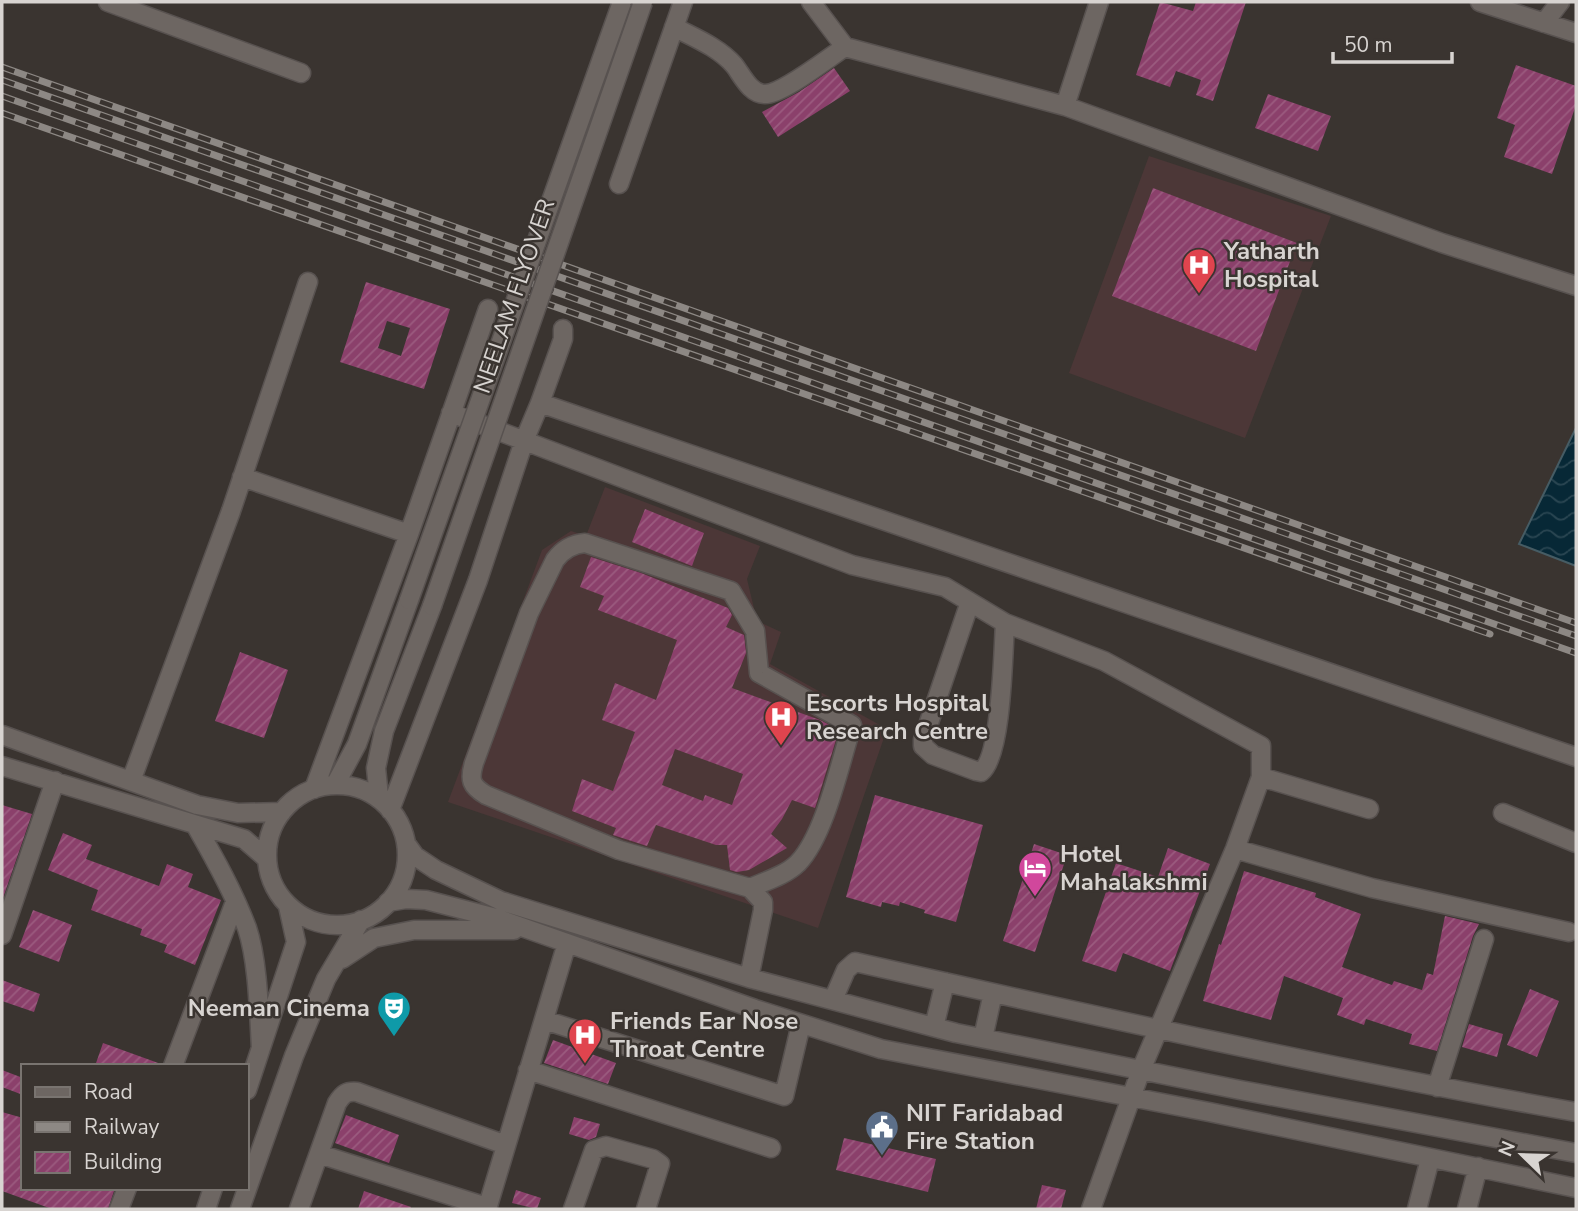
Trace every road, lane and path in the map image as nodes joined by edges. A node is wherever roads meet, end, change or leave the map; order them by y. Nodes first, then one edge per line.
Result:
1 (108, 2) edge
2 (622, 2) edge
3 (643, 2) edge
4 (682, 2) edge
5 (811, 2) edge
6 (1099, 2) edge
7 (1480, 2) edge
8 (1560, 2) edge
9 (1544, 23) junction
10 (674, 27) junction
11 (1576, 33) edge
12 (845, 47) junction
13 (301, 73) dead end
14 (1065, 106) junction
15 (619, 184) dead end
16 (308, 282) dead end
17 (1576, 286) edge
18 (488, 309) dead end
19 (563, 329) dead end
20 (540, 403) junction
21 (451, 413) junction
22 (524, 441) junction
23 (242, 477) junction
24 (409, 534) junction
25 (970, 602) junction
26 (1005, 623) junction
27 (2, 735) edge
28 (1576, 757) edge
29 (2, 766) edge
30 (1261, 777) junction
31 (54, 781) junction
32 (131, 781) junction
33 (335, 785) junction
34 (314, 789) junction
35 (384, 803) junction
36 (1369, 809) dead end
37 (282, 812) junction
38 (1503, 813) dead end
39 (196, 826) junction
40 (1576, 843) edge
41 (407, 845) junction
42 (1235, 849) junction
43 (267, 859) junction
44 (750, 888) junction
45 (235, 902) junction
46 (388, 902) junction
47 (288, 906) junction
48 (361, 920) junction
49 (535, 931) junction
50 (1569, 932) dead end
51 (2, 935) edge
52 (1484, 939) dead end
53 (567, 943) junction
54 (332, 967) junction
55 (748, 978) junction
56 (945, 982) junction
57 (993, 993) junction
58 (842, 1003) junction
59 (544, 1020) junction
60 (801, 1024) junction
61 (934, 1027) junction
62 (1159, 1030) junction
63 (841, 1037) junction
64 (983, 1038) junction
65 (261, 1048) junction
66 (174, 1064) edge
67 (528, 1070) junction
68 (1141, 1070) junction
69 (248, 1087) edge
70 (1437, 1087) junction
71 (1132, 1097) junction
72 (1576, 1112) edge
73 (506, 1145) junction
74 (771, 1148) dead end
75 (1576, 1153) edge
76 (318, 1154) junction
77 (1430, 1159) junction
78 (1478, 1167) junction
79 (248, 1186) edge
80 (1576, 1188) edge
81 (126, 1190) edge
82 (212, 1190) edge
83 (247, 1190) edge
84 (487, 1208) edge
85 (119, 1209) edge
86 (206, 1209) edge
87 (240, 1209) edge
88 (299, 1209) edge
89 (573, 1209) edge
90 (646, 1209) edge
91 (1091, 1209) edge
92 (1417, 1209) edge
93 (1467, 1209) edge

1 - 13 street
2 - 33 street, NEELAM FLYOVER, bridge
3 - 35 street, NEELAM FLYOVER, bridge
4 - 10 street
5 - 12 street
6 - 14 street
7 - 9 street
8 - 9 street
9 - 11 street
10 - 12 street
10 - 15 street
12 - 14 street
14 - 17 street
16 - 23 street
18 - 21 street
19 - 20 street
20 - 22 street
20 - 28 street
21 - 22 street
21 - 24 street
22 - 25 street
22 - 35 street
23 - 24 street
23 - 32 street
24 - 34 street
25 - 26 street
25 - 26 street
26 - 30 street
27 - 32 street
29 - 31 street
30 - 36 street
30 - 42 street
31 - 39 street
31 - 51 street
32 - 37 street
33 - 34 street
33 - 35 street
34 - 37 street
35 - 41 street
37 - 43 street
38 - 40 street
39 - 43 street
39 - 45 street
41 - 46 street
41 - 55 street
42 - 50 street
42 - 62 street
43 - 47 street
44 - 44 street
44 - 55 street
45 - 65 street
45 - 66 street
46 - 48 street
46 - 49 street
47 - 48 street
47 - 65 street
48 - 54 street
49 - 53 street
49 - 54 street
52 - 70 street
53 - 59 street
53 - 60 street
54 - 79 street
55 - 58 street
56 - 57 street
56 - 58 street
56 - 61 street
57 - 62 street
57 - 64 street
58 - 61 street
58 - 63 street
59 - 60 street
59 - 67 street
60 - 63 street
61 - 64 street
62 - 68 street
62 - 70 street
63 - 71 street
64 - 68 street
65 - 69 street
67 - 73 street
67 - 74 street
68 - 71 street
68 - 75 street
70 - 72 street
71 - 77 street
71 - 91 street
73 - 76 street
73 - 84 street
76 - 84 street
76 - 88 street
77 - 78 street
77 - 92 street
78 - 80 street
78 - 93 street
81 - 85 street
82 - 86 street
83 - 87 street
89 - 90 street

